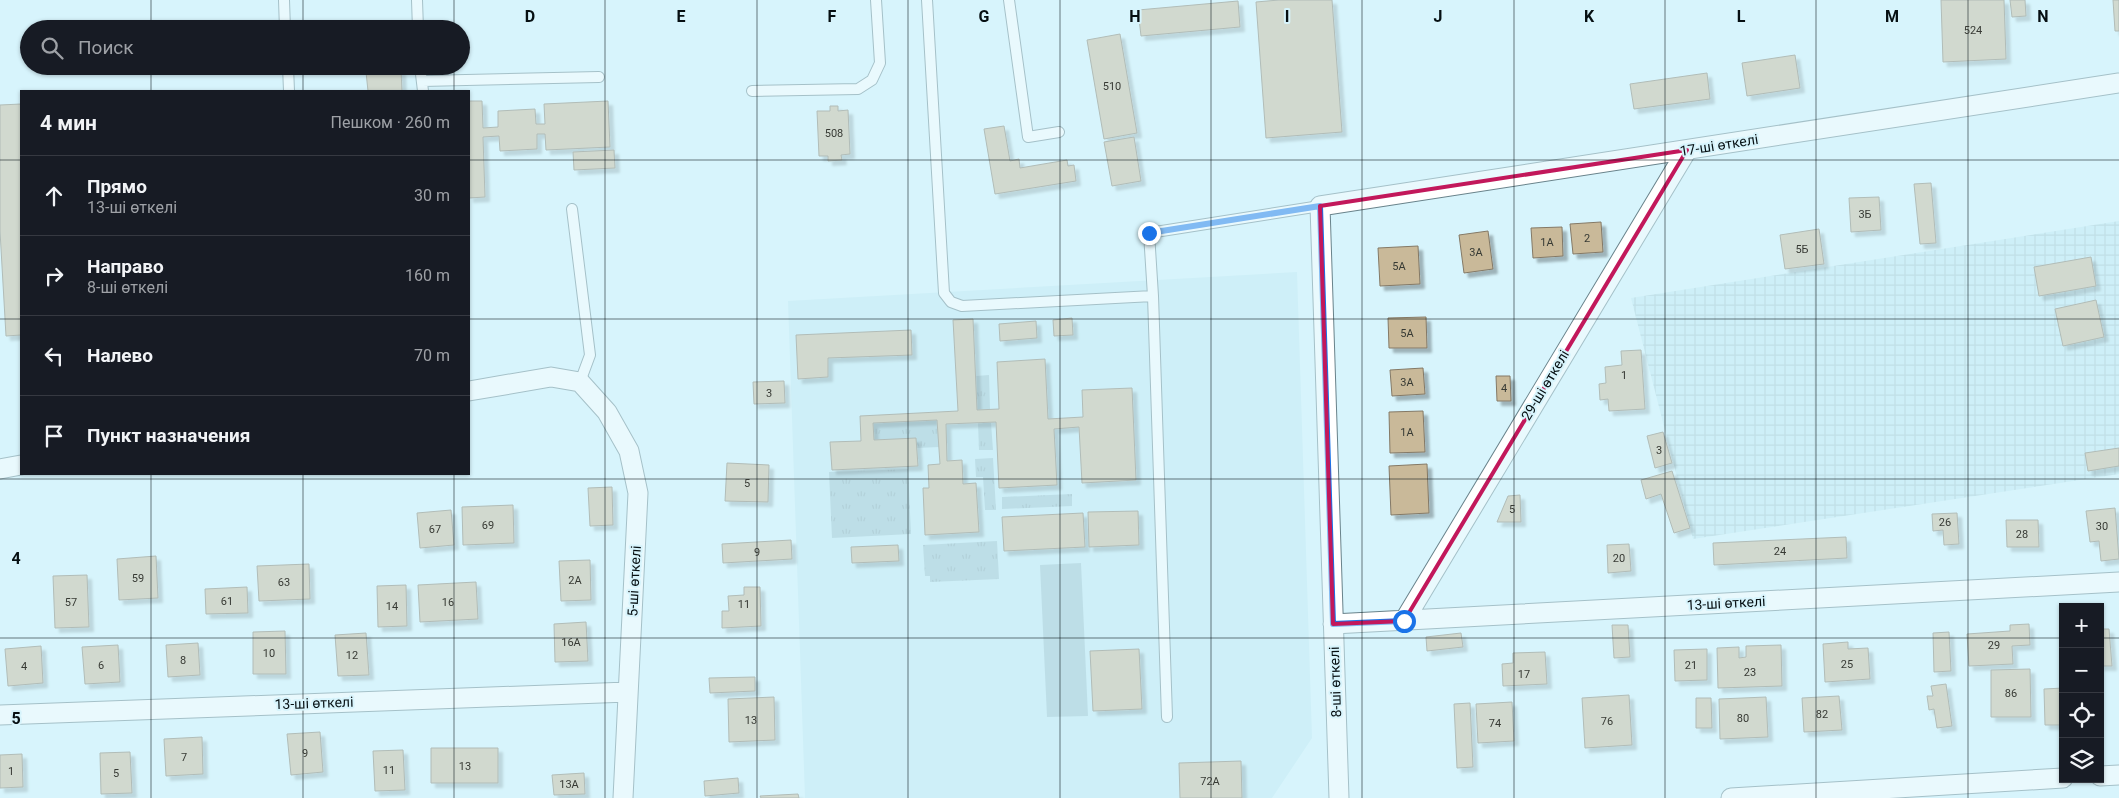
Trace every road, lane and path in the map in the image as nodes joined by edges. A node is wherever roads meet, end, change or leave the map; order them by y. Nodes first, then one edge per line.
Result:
1 (284, 0) edge
2 (417, 0) edge
3 (876, 0) edge
4 (927, 0) edge
5 (1009, 0) edge
6 (285, 20) edge
7 (418, 20) edge
8 (288, 75) edge
9 (599, 77) dead end
10 (2118, 85) edge
11 (422, 86) edge
12 (289, 90) edge
13 (752, 91) dead end
14 (1059, 132) dead end
15 (1687, 150) junction
16 (1320, 206) junction
17 (572, 209) dead end
18 (1153, 296) junction
19 (580, 382) junction
20 (470, 391) edge
21 (20, 465) edge
22 (0, 469) edge
23 (2119, 582) edge
24 (1404, 621) junction
25 (1333, 624) junction
26 (628, 692) junction
27 (0, 715) edge
28 (1167, 717) dead end
29 (2119, 775) edge
30 (2104, 776) edge
31 (2059, 778) edge
32 (623, 798) edge
33 (1339, 798) edge
34 (1730, 798) edge

1 - 6 lane
2 - 7 lane
3 - 13 lane
4 - 18 lane
5 - 14 lane
8 - 12 lane
9 - 11 lane
10 - 15 street, 17-ші өткелі
15 - 16 street, 17-ші өткелі
15 - 24 street, 29-ші өткелі
16 - 18 lane
16 - 25 street, 8-ші өткелі
17 - 19 lane
18 - 28 lane
19 - 20 street
19 - 26 street, 5-ші өткелі
21 - 22 street
23 - 24 street, 13-ші өткелі
24 - 25 street, 13-ші өткелі
25 - 33 street, 8-ші өткелі
26 - 27 street, 13-ші өткелі
26 - 32 street, 5-ші өткелі
29 - 30 street
31 - 34 street

